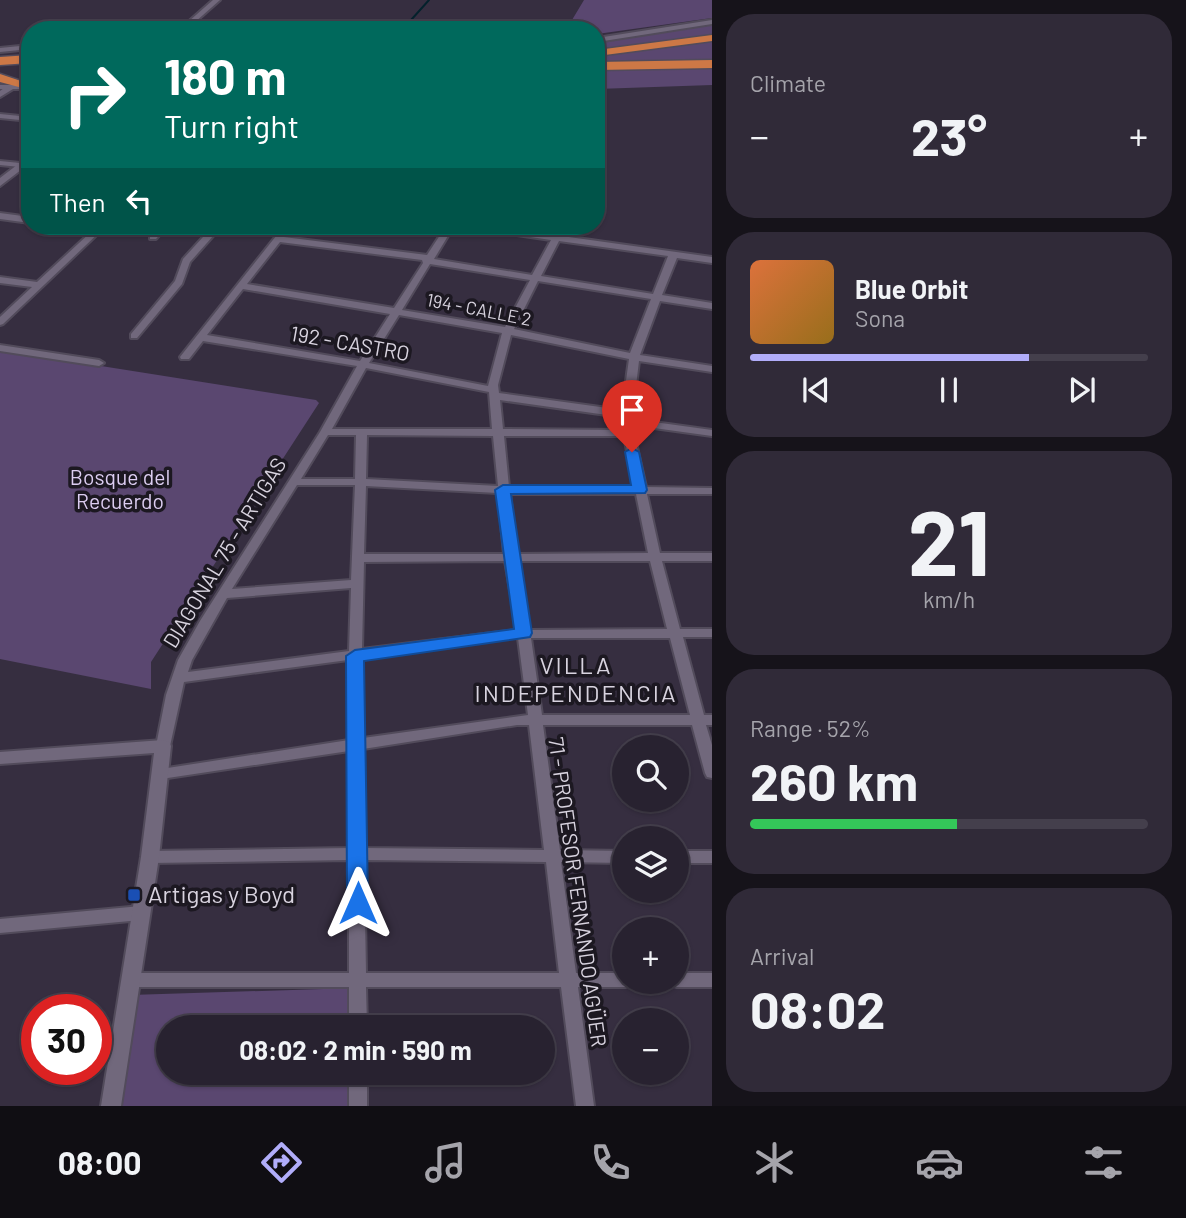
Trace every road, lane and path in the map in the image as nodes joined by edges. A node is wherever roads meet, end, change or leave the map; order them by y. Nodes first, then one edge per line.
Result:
1 (217, 0) edge
2 (192, 21) edge
3 (712, 22) edge
4 (712, 38) edge
5 (605, 39) edge
6 (21, 48) edge
7 (0, 50) edge
8 (605, 52) edge
9 (21, 60) edge
10 (0, 61) edge
11 (605, 66) edge
12 (712, 66) edge
13 (0, 68) edge
14 (21, 68) edge
15 (0, 78) edge
16 (8, 85) edge
17 (0, 95) edge
18 (0, 116) edge
19 (21, 118) edge
20 (0, 163) edge
21 (21, 166) edge
22 (21, 169) edge
23 (0, 183) edge
24 (0, 216) edge
25 (21, 219) edge
26 (92, 235) edge
27 (210, 235) edge
28 (281, 235) edge
29 (444, 235) edge
30 (536, 235) edge
31 (556, 238) junction
32 (278, 239) junction
33 (673, 255) junction
34 (427, 260) junction
35 (712, 260) edge
36 (534, 279) junction
37 (0, 280) edge
38 (37, 285) junction
39 (239, 286) junction
40 (656, 299) junction
41 (712, 306) edge
42 (398, 311) junction
43 (0, 322) edge
44 (508, 331) junction
45 (134, 336) dead end
46 (199, 337) junction
47 (0, 348) edge
48 (185, 357) dead end
49 (634, 357) junction
50 (99, 363) dead end
51 (363, 365) junction
52 (712, 369) edge
53 (494, 393) junction
54 (626, 423) junction
55 (496, 431) junction
56 (325, 432) junction
57 (362, 433) junction
58 (712, 433) edge
59 (293, 482) junction
60 (359, 482) junction
61 (503, 490) junction
62 (640, 490) junction
63 (712, 491) edge
64 (712, 557) edge
65 (357, 558) junction
66 (654, 558) junction
67 (511, 559) junction
68 (358, 583) junction
69 (224, 594) junction
70 (524, 633) junction
71 (675, 633) junction
72 (712, 633) edge
73 (355, 656) junction
74 (178, 678) junction
75 (533, 719) junction
76 (705, 720) edge
77 (163, 746) junction
78 (356, 746) junction
79 (0, 758) edge
80 (712, 773) edge
81 (161, 774) junction
82 (357, 854) junction
83 (150, 857) junction
84 (551, 857) junction
85 (612, 857) edge
86 (689, 857) edge
87 (712, 857) edge
88 (141, 913) junction
89 (0, 926) edge
90 (358, 978) junction
91 (130, 980) junction
92 (568, 980) junction
93 (612, 980) edge
94 (689, 980) edge
95 (712, 980) edge
96 (358, 1015) edge
97 (358, 1085) edge
98 (111, 1106) edge
99 (358, 1106) edge
100 (585, 1106) edge

1 - 2 street
3 - 5 street
4 - 8 highway
6 - 7 street
9 - 10 highway
11 - 12 highway
13 - 14 highway
15 - 16 highway
16 - 17 street
18 - 19 street
20 - 21 street
22 - 23 street
24 - 25 street
26 - 38 street
27 - 45 street
28 - 32 street
29 - 34 street, DIAGONAL 75 - ARTIGAS
30 - 31 street
31 - 33 street
31 - 36 street, 71 - PROFESOR FERNANDO AGÜER
32 - 34 street
32 - 39 street
33 - 35 street
33 - 40 street
34 - 36 street
34 - 42 street, DIAGONAL 75 - ARTIGAS
36 - 40 street
36 - 44 street, 71 - PROFESOR FERNANDO AGÜER
37 - 38 street
38 - 43 street
39 - 42 street, 194 - CALLE 2
39 - 46 street
40 - 41 street
40 - 49 street
42 - 44 street, 194 - CALLE 2
42 - 51 street, DIAGONAL 75 - ARTIGAS
44 - 49 street, 194 - CALLE 2
44 - 53 street, 71 - PROFESOR FERNANDO AGÜER
46 - 48 street
46 - 51 street, 192 - CASTRO
47 - 50 street
49 - 52 street, 194 - CALLE 2
49 - 54 street
51 - 53 street, 192 - CASTRO
51 - 56 street, DIAGONAL 75 - ARTIGAS
53 - 54 street, 192 - CASTRO
53 - 55 street, 71 - PROFESOR FERNANDO AGÜER
54 - 55 street
54 - 58 street, 192 - CASTRO
54 - 62 street
55 - 57 street
55 - 61 street, 71 - PROFESOR FERNANDO AGÜER
56 - 57 street
56 - 59 street, DIAGONAL 75 - ARTIGAS
57 - 60 street
59 - 60 street
59 - 69 street, DIAGONAL 75 - ARTIGAS
60 - 61 street
60 - 65 street
61 - 62 street
61 - 67 street, 71 - PROFESOR FERNANDO AGÜER
62 - 63 street
62 - 66 street
64 - 66 street
65 - 67 street
65 - 68 street
66 - 67 street
66 - 71 street
67 - 70 street, 71 - PROFESOR FERNANDO AGÜER
68 - 69 street
68 - 73 street
69 - 74 street, DIAGONAL 75 - ARTIGAS
70 - 71 street
70 - 73 street
70 - 75 street, 71 - PROFESOR FERNANDO AGÜER
71 - 72 street
71 - 76 street
73 - 74 street
73 - 78 street
74 - 77 street, DIAGONAL 75 - ARTIGAS
75 - 76 street
75 - 78 street
75 - 84 street, 71 - PROFESOR FERNANDO AGÜER
76 - 80 street
77 - 79 street
77 - 81 street, DIAGONAL 75 - ARTIGAS
78 - 81 street
78 - 82 street
81 - 83 street, DIAGONAL 75 - ARTIGAS
82 - 83 street
82 - 84 street
82 - 90 street
83 - 88 street, DIAGONAL 75 - ARTIGAS
84 - 85 street
84 - 92 street, 71 - PROFESOR FERNANDO AGÜER
86 - 87 street
88 - 89 street
88 - 91 street, DIAGONAL 75 - ARTIGAS
90 - 91 street
90 - 92 street
90 - 96 street
91 - 98 street, DIAGONAL 75 - ARTIGAS
92 - 93 street
92 - 100 street, 71 - PROFESOR FERNANDO AGÜER
94 - 95 street
97 - 99 street

